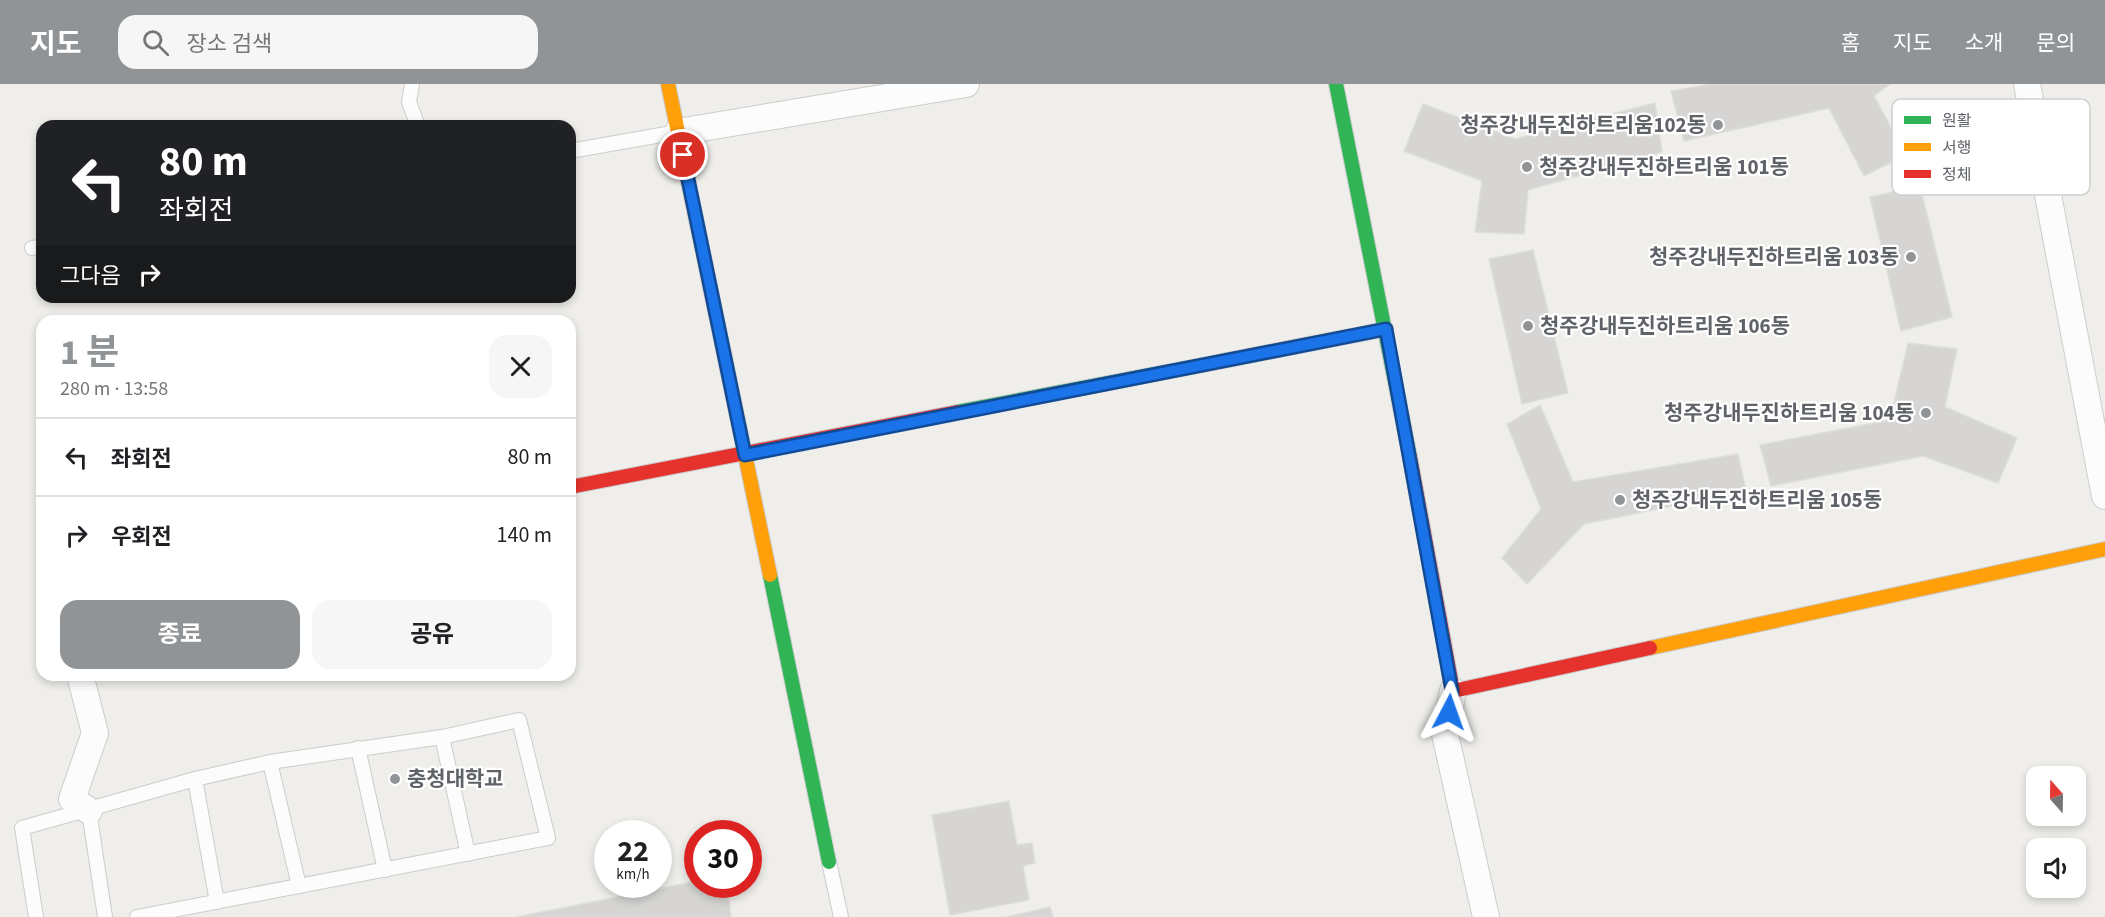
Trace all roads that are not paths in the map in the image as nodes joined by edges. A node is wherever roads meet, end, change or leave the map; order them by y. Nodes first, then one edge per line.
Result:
1 (412, 84) edge
2 (668, 84) edge
3 (966, 84) edge
4 (1336, 84) edge
5 (2027, 84) edge
6 (2030, 99) edge
7 (416, 120) edge
8 (678, 132) junction
9 (576, 150) edge
10 (2048, 195) edge
11 (1386, 329) junction
12 (745, 455) junction
13 (576, 486) edge
14 (2105, 496) edge
15 (2105, 549) edge
16 (81, 681) edge
17 (1452, 691) junction
18 (442, 737) junction
19 (358, 747) junction
20 (270, 762) junction
21 (195, 779) junction
22 (89, 811) junction
23 (468, 854) junction
24 (830, 862) joint
25 (385, 870) junction
26 (299, 886) junction
27 (217, 902) junction
28 (36, 917) edge
29 (105, 917) edge
30 (137, 917) edge
31 (841, 917) edge
32 (1486, 917) edge

1 - 7 lane
2 - 8 street
3 - 8 street
4 - 11 street
5 - 6 street
8 - 9 lane
8 - 12 street
10 - 14 street
11 - 12 street
11 - 17 street
12 - 13 street
12 - 24 street
15 - 17 street
16 - 22 street
17 - 32 street
18 - 19 lane
18 - 23 lane
18 - 23 lane
19 - 20 lane
19 - 25 lane
20 - 21 lane
20 - 26 lane
21 - 22 lane
21 - 27 lane
22 - 28 lane
22 - 29 lane
23 - 25 lane
24 - 31 lane
25 - 26 lane
26 - 27 lane
27 - 30 lane

